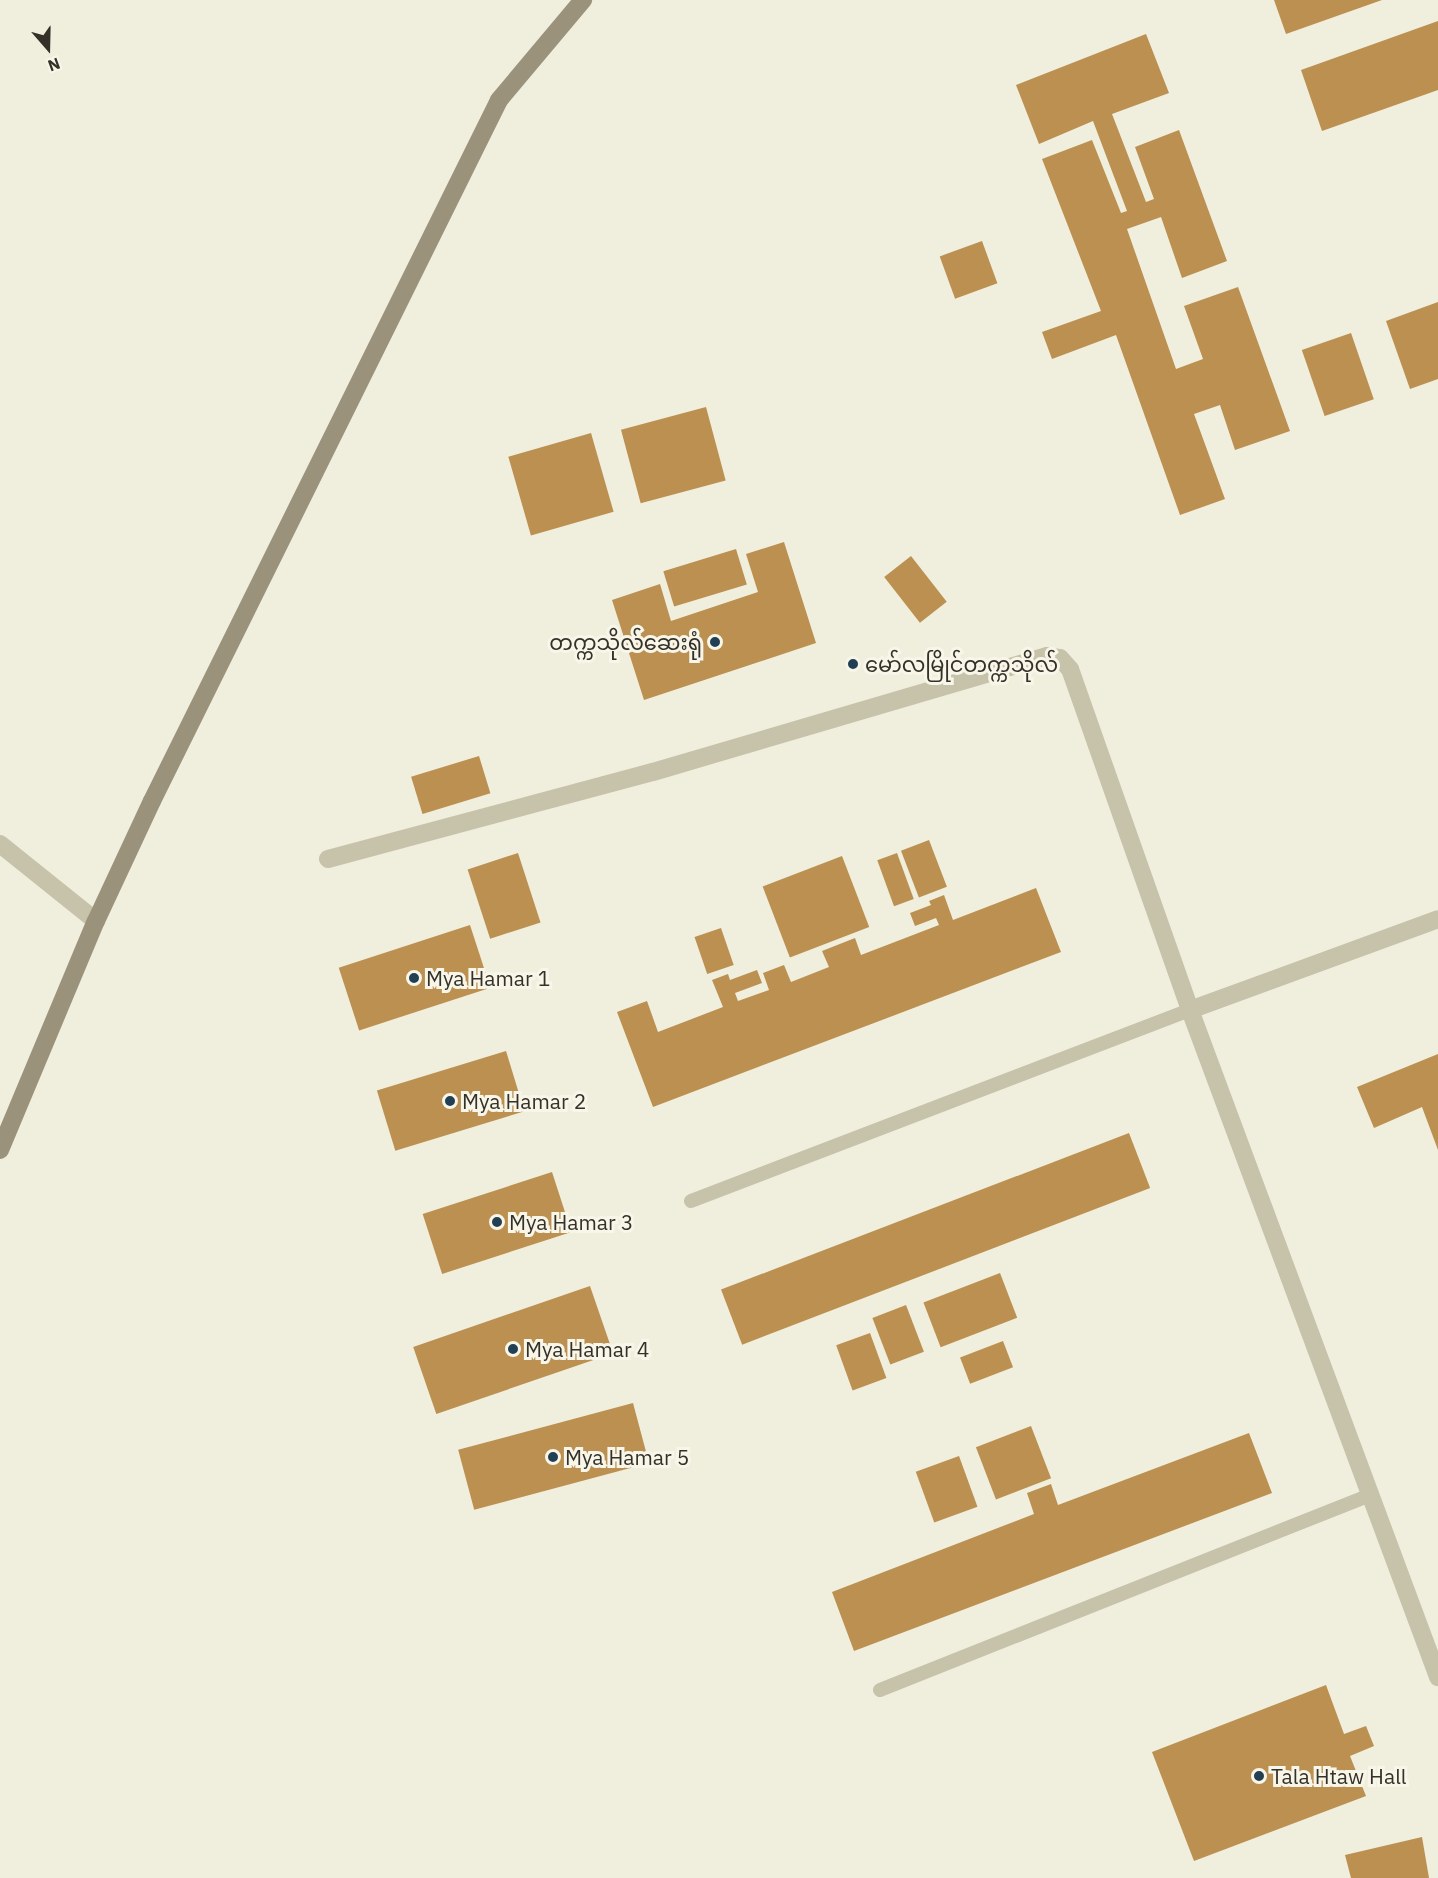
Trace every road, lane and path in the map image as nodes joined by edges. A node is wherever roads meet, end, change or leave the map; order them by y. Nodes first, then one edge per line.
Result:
1 (583, 0) edge
2 (0, 844) edge
3 (328, 859) dead end
4 (1438, 919) edge
5 (96, 921) junction
6 (1190, 1010) junction
7 (0, 1150) edge
8 (691, 1201) dead end
9 (1370, 1495) junction
10 (1438, 1677) edge
11 (880, 1690) dead end

1 - 5 main road
2 - 5 street
3 - 6 street
4 - 6 street
5 - 7 main road
6 - 8 lane
6 - 9 street
9 - 10 street
9 - 11 lane

